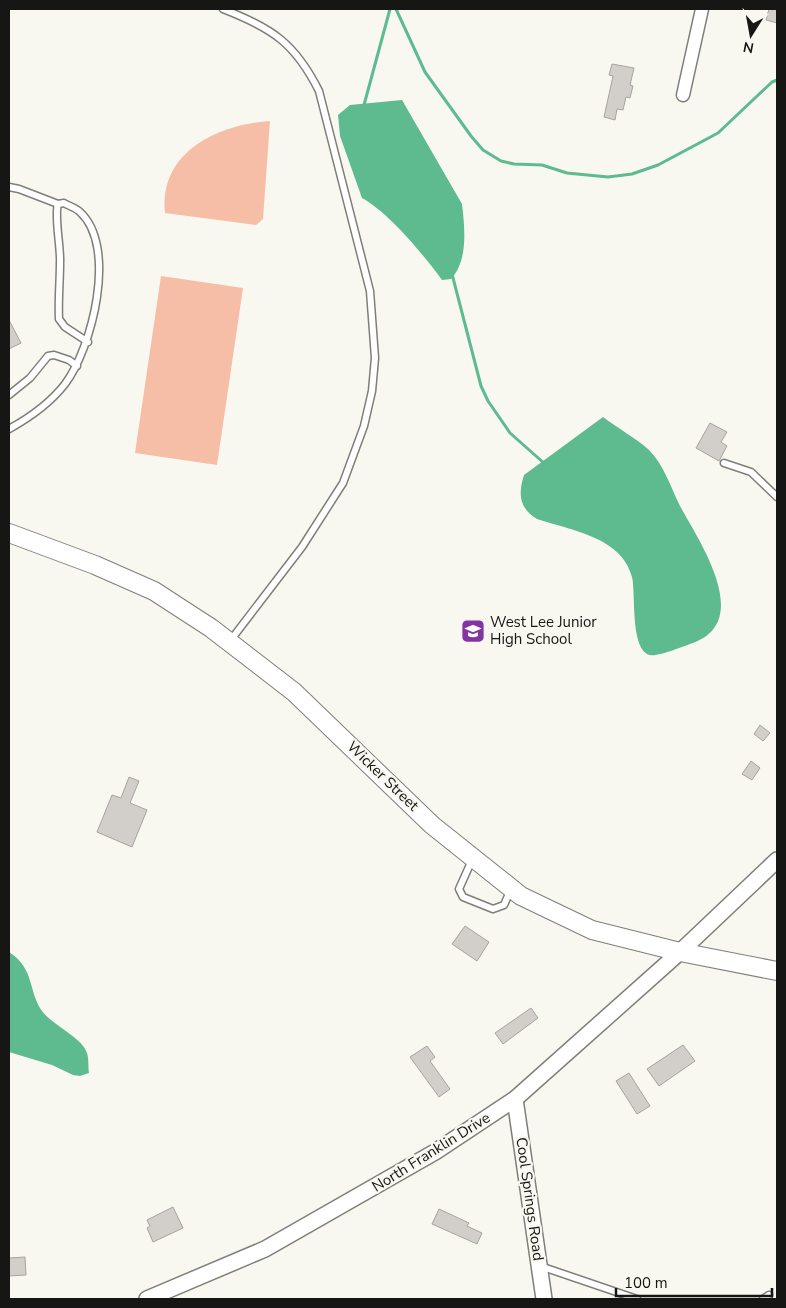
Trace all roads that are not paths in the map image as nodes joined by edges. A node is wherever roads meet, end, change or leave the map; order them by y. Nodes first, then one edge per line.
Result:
1 (223, 9) edge
2 (702, 9) edge
3 (683, 95) dead end
4 (9, 187) edge
5 (58, 204) junction
6 (88, 342) junction
7 (77, 366) junction
8 (9, 395) edge
9 (9, 429) edge
10 (724, 463) dead end
11 (777, 498) edge
12 (9, 533) edge
13 (229, 642) junction
14 (474, 858) junction
15 (777, 860) edge
16 (511, 888) junction
17 (680, 952) junction
18 (777, 971) edge
19 (516, 1099) junction
20 (539, 1265) junction
21 (769, 1295) dead end
22 (147, 1299) edge
23 (544, 1299) edge
24 (637, 1299) edge
25 (763, 1299) edge

1 - 13 lane
2 - 3 street
4 - 5 lane
5 - 6 lane
5 - 6 lane
6 - 7 lane
7 - 8 lane
7 - 9 lane
10 - 11 lane
12 - 13 main road, Wicker Street
13 - 14 main road, Wicker Street
14 - 16 main road, Wicker Street
14 - 16 lane
15 - 17 street, North Franklin Drive
16 - 17 main road, Wicker Street
17 - 18 main road, Wicker Street
17 - 19 street, North Franklin Drive
19 - 20 street, Cool Springs Road
19 - 22 street, North Franklin Drive
20 - 23 street, Cool Springs Road
20 - 24 lane
21 - 25 lane

